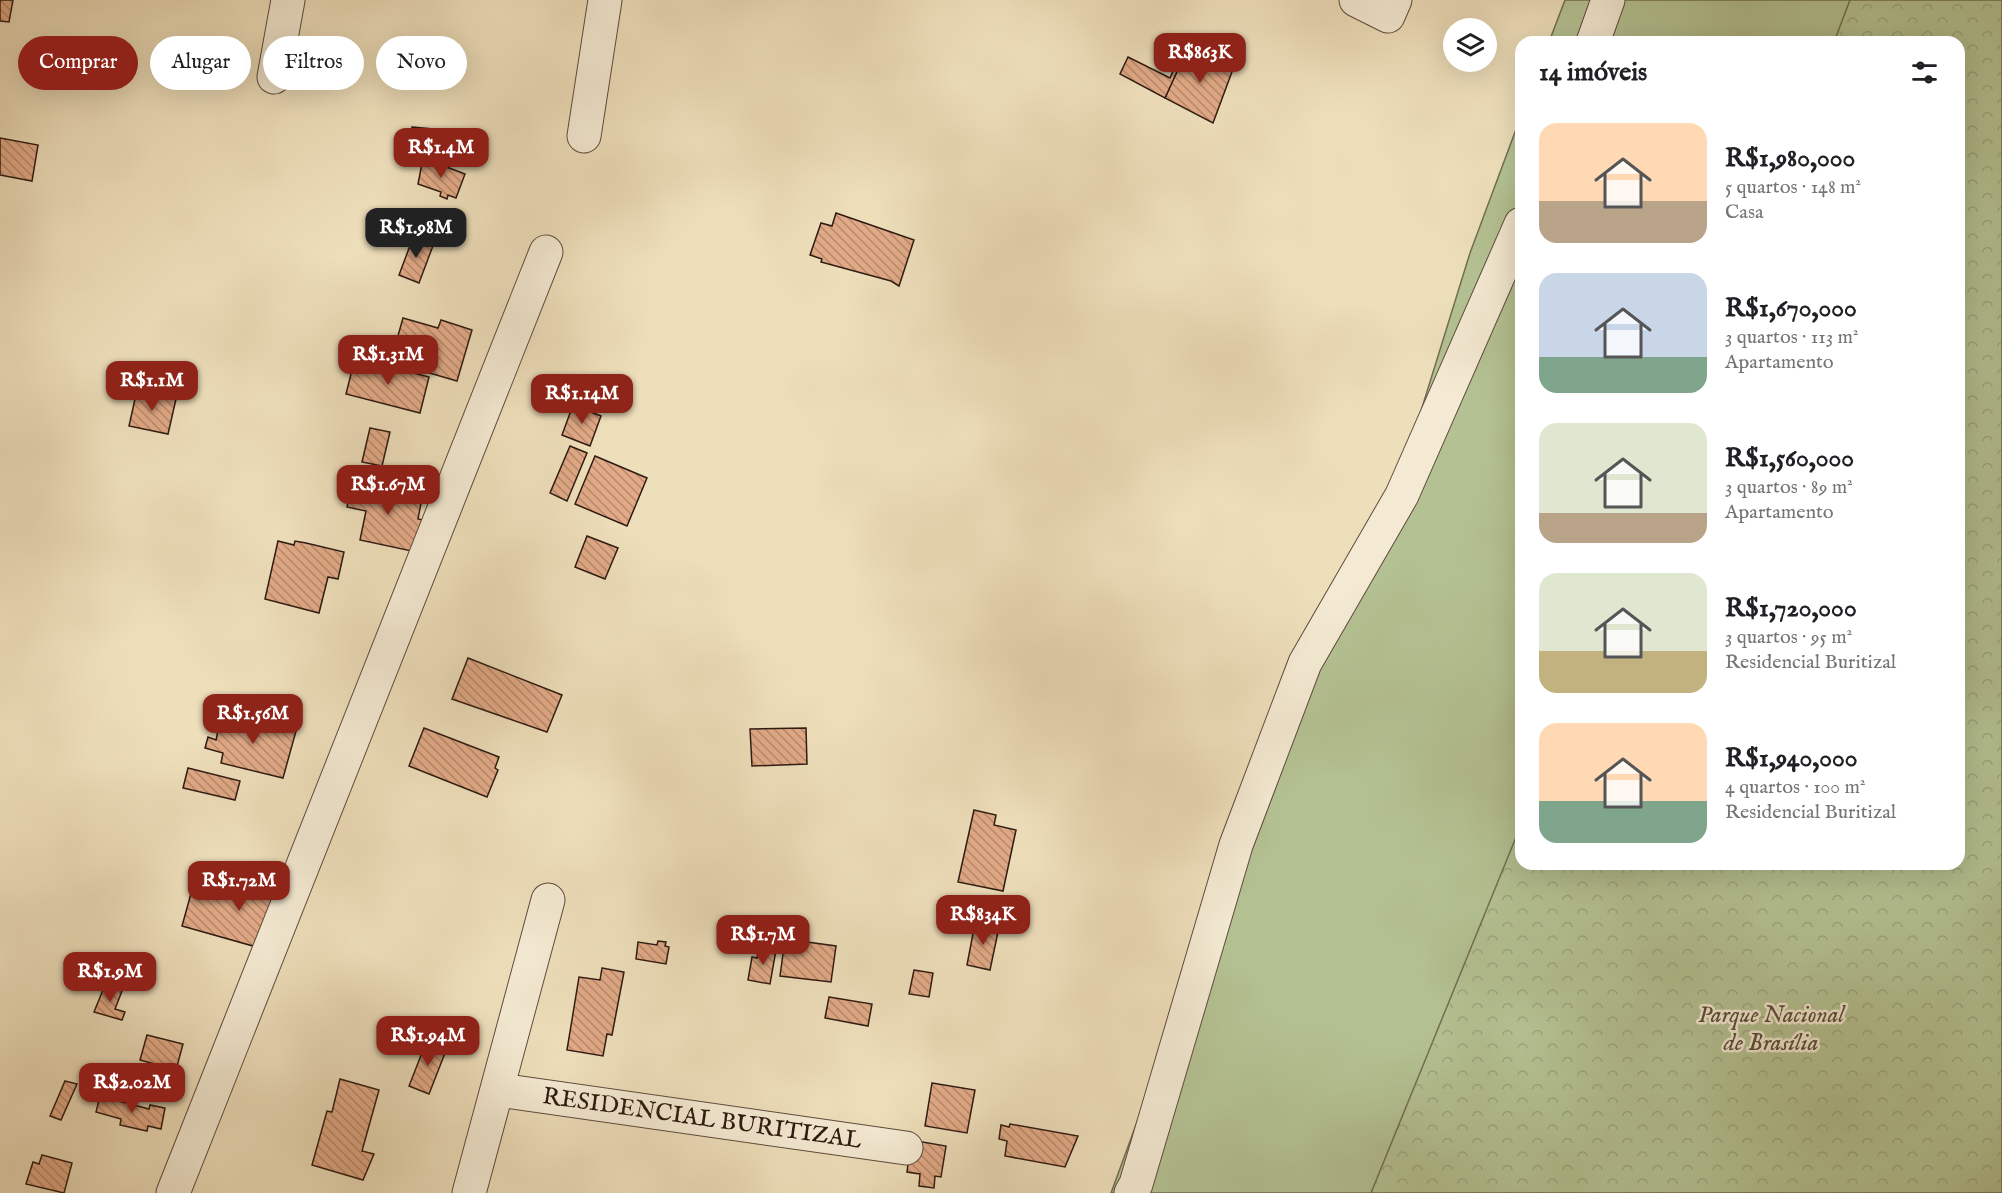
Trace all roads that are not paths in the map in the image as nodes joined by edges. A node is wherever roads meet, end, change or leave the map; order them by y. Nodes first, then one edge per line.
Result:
1 (288, 0) edge
2 (605, 0) edge
3 (1356, 0) edge
4 (1395, 0) edge
5 (1608, 0) edge
6 (281, 36) edge
7 (1595, 36) edge
8 (585, 136) dead end
9 (1515, 238) edge
10 (546, 252) dead end
11 (548, 900) dead end
12 (499, 1090) junction
13 (906, 1148) dead end
14 (173, 1193) edge
15 (469, 1193) edge
16 (1131, 1193) edge

1 - 6 street
2 - 8 street
3 - 4 street
5 - 7 street
9 - 16 street
10 - 14 street
11 - 12 street
12 - 13 street, RESIDENCIAL BURITIZAL
12 - 15 street

